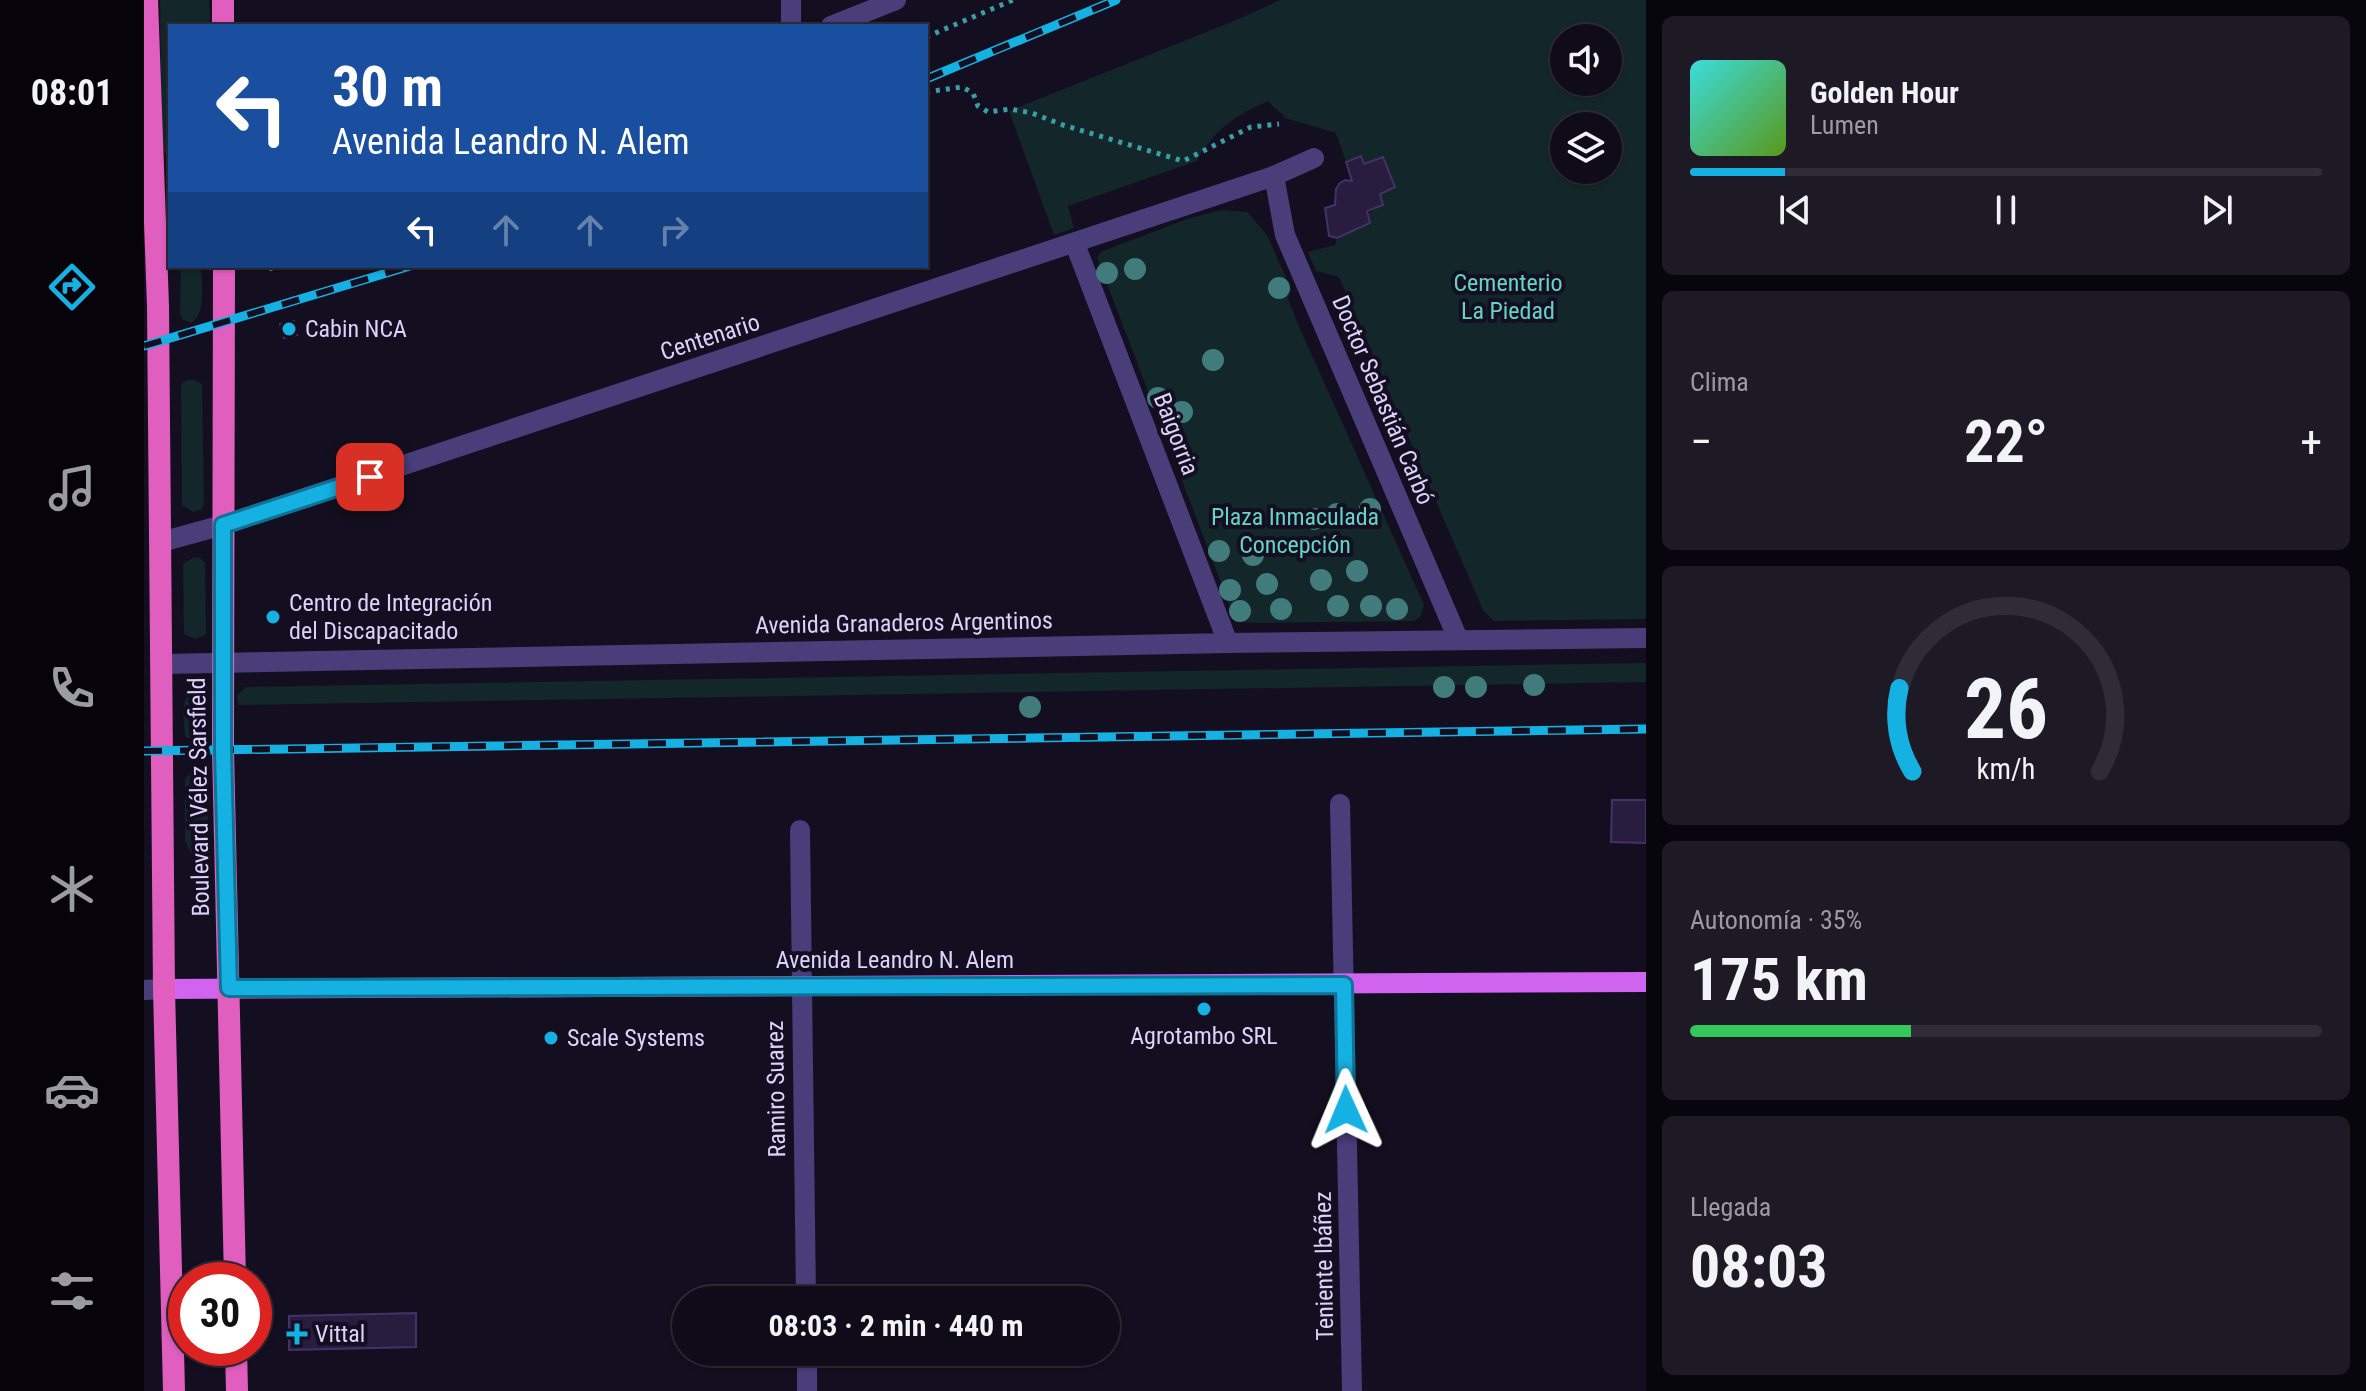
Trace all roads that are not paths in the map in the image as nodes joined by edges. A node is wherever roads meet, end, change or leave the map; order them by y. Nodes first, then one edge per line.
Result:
1 (147, 0) edge
2 (223, 0) edge
3 (791, 0) edge
4 (896, 0) edge
5 (223, 24) edge
6 (791, 24) edge
7 (836, 24) edge
8 (1314, 158) dead end
9 (1274, 176) junction
10 (156, 201) edge
11 (1075, 244) junction
12 (224, 268) edge
13 (223, 525) junction
14 (161, 542) junction
15 (1646, 638) edge
16 (1458, 639) junction
17 (1228, 643) junction
18 (222, 663) junction
19 (162, 664) junction
20 (1340, 804) dead end
21 (800, 830) dead end
22 (1646, 982) edge
23 (1344, 985) junction
24 (801, 986) junction
25 (229, 988) junction
26 (154, 989) edge
27 (235, 1262) edge
28 (806, 1286) edge
29 (236, 1366) edge
30 (807, 1366) edge
31 (174, 1391) edge
32 (237, 1391) edge
33 (807, 1391) edge
34 (1352, 1391) edge

1 - 10 highway, Boulevard Vélez Sarsfield
2 - 5 highway
3 - 6 street
4 - 7 street
8 - 9 street, Centenario
9 - 11 street, Centenario
9 - 16 street, Doctor Sebastián Carbó
10 - 14 highway, Boulevard Vélez Sarsfield
11 - 13 street, Centenario
11 - 17 street, Baigorria
12 - 13 highway, Boulevard Vélez Sarsfield
13 - 14 street, Centenario
13 - 18 highway, Boulevard Vélez Sarsfield
14 - 19 highway, Boulevard Vélez Sarsfield
15 - 16 street, Avenida Granaderos Argentinos
16 - 17 street, Avenida Granaderos Argentinos
17 - 18 street, Avenida Granaderos Argentinos
18 - 19 street, Avenida Granaderos Argentinos
18 - 25 highway, Boulevard Vélez Sarsfield
19 - 26 highway, Boulevard Vélez Sarsfield
20 - 23 street, Teniente Ibáñez
21 - 24 street, Ramiro Suarez
22 - 23 main road, Avenida Leandro N. Alem
23 - 24 main road, Avenida Leandro N. Alem
23 - 34 street, Teniente Ibáñez
24 - 25 main road, Avenida Leandro N. Alem
24 - 28 street, Ramiro Suarez
25 - 26 main road, Avenida Leandro N. Alem
25 - 27 highway, Boulevard Vélez Sarsfield
26 - 31 highway, Boulevard Vélez Sarsfield
29 - 32 highway
30 - 33 street

